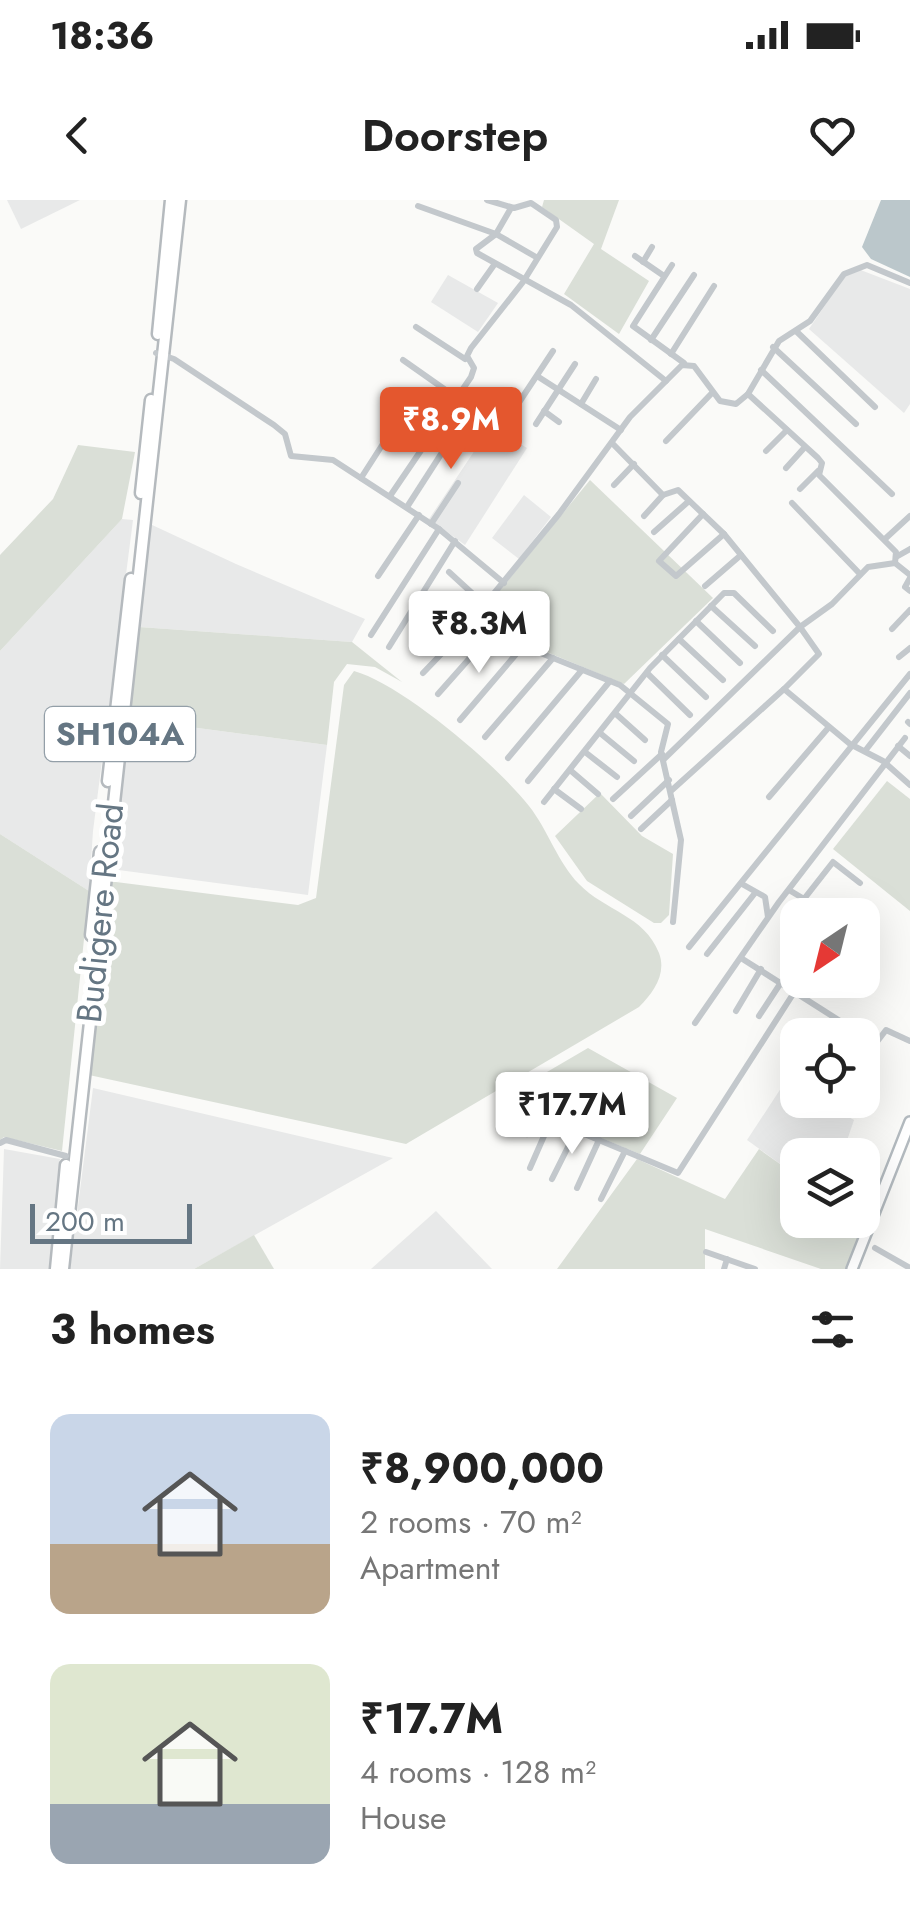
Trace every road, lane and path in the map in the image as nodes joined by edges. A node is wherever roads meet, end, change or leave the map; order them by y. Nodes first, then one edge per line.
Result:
1 (171, 200) edge
2 (180, 200) edge
3 (487, 200) edge
4 (524, 201) edge
5 (418, 206) dead end
6 (511, 208) junction
7 (496, 234) junction
8 (652, 246) dead end
9 (536, 257) junction
10 (494, 265) junction
11 (672, 265) dead end
12 (694, 275) dead end
13 (664, 276) junction
14 (523, 282) junction
15 (910, 283) edge
16 (714, 286) dead end
17 (477, 290) dead end
18 (416, 327) dead end
19 (796, 331) junction
20 (651, 340) junction
21 (774, 347) junction
22 (553, 351) dead end
23 (159, 354) junction
24 (671, 354) junction
25 (404, 360) dead end
26 (470, 362) junction
27 (575, 364) dead end
28 (686, 364) junction
29 (761, 370) junction
30 (536, 376) junction
31 (596, 379) dead end
32 (666, 380) junction
33 (558, 390) junction
34 (415, 394) dead end
35 (712, 394) junction
36 (748, 394) junction
37 (457, 398) junction
38 (580, 404) junction
39 (875, 407) dead end
40 (514, 410) dead end
41 (544, 411) junction
42 (465, 417) dead end
43 (559, 422) dead end
44 (536, 424) dead end
45 (856, 424) dead end
46 (620, 430) junction
47 (787, 430) junction
48 (666, 441) dead end
49 (612, 443) junction
50 (805, 447) junction
51 (766, 451) dead end
52 (634, 464) junction
53 (786, 468) dead end
54 (818, 471) junction
55 (360, 478) junction
56 (458, 483) dead end
57 (614, 485) dead end
58 (800, 489) dead end
59 (892, 494) dead end
60 (663, 495) junction
61 (390, 496) junction
62 (689, 501) junction
63 (792, 503) dead end
64 (407, 508) junction
65 (703, 514) junction
66 (419, 516) junction
67 (644, 516) dead end
68 (910, 516) edge
69 (431, 524) junction
70 (438, 529) junction
71 (654, 532) dead end
72 (724, 534) junction
73 (886, 538) junction
74 (455, 541) junction
75 (910, 550) edge
76 (741, 554) junction
77 (896, 560) junction
78 (449, 572) dead end
79 (860, 574) junction
80 (378, 576) dead end
81 (910, 577) edge
82 (504, 582) junction
83 (705, 586) dead end
84 (910, 591) edge
85 (485, 605) junction
86 (711, 606) junction
87 (910, 610) edge
88 (472, 622) junction
89 (696, 622) junction
90 (800, 627) junction
91 (892, 629) dead end
92 (774, 631) dead end
93 (492, 633) junction
94 (371, 635) dead end
95 (678, 638) junction
96 (523, 646) junction
97 (755, 646) dead end
98 (389, 647) dead end
99 (910, 648) edge
100 (662, 655) junction
101 (899, 656) dead end
102 (552, 658) junction
103 (740, 664) dead end
104 (582, 670) junction
105 (646, 673) junction
106 (424, 674) dead end
107 (910, 674) edge
108 (723, 680) dead end
109 (610, 681) junction
110 (784, 689) junction
111 (910, 693) edge
112 (438, 694) dead end
113 (632, 694) junction
114 (706, 698) dead end
115 (616, 714) junction
116 (690, 716) dead end
117 (460, 720) dead end
118 (829, 727) junction
119 (600, 733) junction
120 (485, 737) dead end
121 (905, 738) dead end
122 (645, 740) dead end
123 (850, 744) junction
124 (898, 746) junction
125 (865, 751) junction
126 (584, 752) junction
127 (910, 756) edge
128 (663, 757) junction
129 (508, 758) dead end
130 (634, 762) dead end
131 (885, 762) junction
132 (570, 770) junction
133 (617, 777) dead end
134 (669, 780) junction
135 (528, 781) dead end
136 (910, 785) edge
137 (554, 789) junction
138 (598, 794) dead end
139 (673, 795) junction
140 (770, 797) dead end
141 (613, 799) dead end
142 (544, 802) dead end
143 (581, 809) dead end
144 (630, 816) dead end
145 (641, 829) dead end
146 (860, 883) dead end
147 (742, 884) junction
148 (788, 890) junction
149 (754, 893) junction
150 (768, 918) junction
151 (672, 922) dead end
152 (690, 947) dead end
153 (707, 954) dead end
154 (741, 958) junction
155 (762, 968) junction
156 (780, 980) edge
157 (780, 984) edge
158 (790, 998) edge
159 (805, 998) edge
160 (736, 1011) dead end
161 (758, 1016) dead end
162 (835, 1018) edge
163 (695, 1023) dead end
164 (880, 1038) edge
165 (910, 1041) edge
166 (910, 1122) edge
167 (576, 1130) junction
168 (599, 1140) junction
169 (0, 1143) edge
170 (626, 1151) junction
171 (66, 1156) junction
172 (530, 1168) dead end
173 (552, 1179) dead end
174 (577, 1188) dead end
175 (601, 1199) dead end
176 (875, 1248) dead end
177 (706, 1252) dead end
178 (728, 1259) junction
179 (910, 1268) edge
180 (60, 1269) edge
181 (724, 1269) edge
182 (754, 1269) edge
183 (852, 1269) edge

1 - 23 main road, Budigere Road / SH104A
2 - 23 main road, Budigere Road / SH104A
3 - 6 street
4 - 6 street
4 - 9 street
5 - 7 street
6 - 7 street
7 - 9 street
7 - 10 street
8 - 13 street
9 - 14 street
10 - 14 street
10 - 17 street
11 - 13 street
12 - 20 street
13 - 20 street
14 - 26 street
14 - 32 street
15 - 19 street
16 - 24 street
18 - 26 street
19 - 21 street
19 - 39 street
20 - 24 street
21 - 29 street
21 - 45 street
22 - 30 street
23 - 55 street
23 - 171 main road, Budigere Road / SH104A
23 - 180 main road, Budigere Road / SH104A
24 - 28 street
25 - 37 street
26 - 37 street
27 - 33 street
28 - 32 street
28 - 35 street
29 - 36 street
29 - 59 street
30 - 33 street
30 - 40 street
31 - 38 street
32 - 46 street
33 - 38 street
33 - 41 street
34 - 55 street
35 - 36 street
35 - 48 street
36 - 47 street
37 - 61 street
38 - 46 street
41 - 43 street
41 - 44 street
42 - 64 street
46 - 49 street
47 - 50 street
47 - 51 street
49 - 52 street
49 - 82 street
50 - 53 street
50 - 54 street
52 - 57 street
52 - 60 street
54 - 58 street
54 - 73 street
55 - 61 street
56 - 69 street
60 - 62 street
60 - 67 street
61 - 64 street
62 - 65 street
62 - 71 street
63 - 79 street
64 - 66 street
65 - 72 street
65 - 72 street
66 - 69 street
66 - 80 street
68 - 73 street
69 - 70 street
70 - 74 street
70 - 94 street
72 - 76 street
73 - 77 street
74 - 82 street
74 - 98 street
75 - 77 street
76 - 83 street
76 - 90 street
77 - 79 street
77 - 81 street
78 - 85 street
79 - 90 street
81 - 84 street
82 - 85 street
85 - 88 street
86 - 89 street
86 - 92 street
86 - 97 street
87 - 91 street
88 - 93 street
88 - 106 street
89 - 95 street
89 - 103 street
90 - 110 street
90 - 128 street
93 - 96 street
93 - 112 street
95 - 100 street
95 - 108 street
96 - 102 street
96 - 117 street
99 - 101 street
100 - 105 street
100 - 114 street
102 - 104 street
102 - 120 street
104 - 109 street
104 - 129 street
105 - 113 street
105 - 116 street
107 - 123 street
109 - 113 street
109 - 135 street
110 - 118 street
110 - 139 street
111 - 125 street
113 - 115 street
113 - 128 street
115 - 119 street
115 - 122 street
118 - 123 street
118 - 140 street
119 - 126 street
119 - 130 street
121 - 124 street
123 - 125 street
123 - 147 street
124 - 127 street
124 - 131 street
125 - 131 street
126 - 132 street
126 - 133 street
128 - 134 street
128 - 141 street
131 - 136 street
131 - 148 street
132 - 137 street
132 - 138 street
134 - 139 street
134 - 144 street
137 - 142 street
137 - 143 street
139 - 145 street
139 - 151 street
146 - 148 street
147 - 149 street
147 - 152 street
148 - 150 street
149 - 150 street
149 - 153 street
150 - 154 street
154 - 155 street
154 - 163 street
155 - 156 street
155 - 160 street
157 - 161 street
158 - 170 street
159 - 162 street
164 - 165 street
166 - 183 street
167 - 168 street
167 - 172 street
167 - 173 street
168 - 170 street
168 - 174 street
169 - 171 street
170 - 175 street
171 - 180 main road, Budigere Road / SH104A
176 - 179 street
177 - 178 street
178 - 181 street
178 - 182 street

